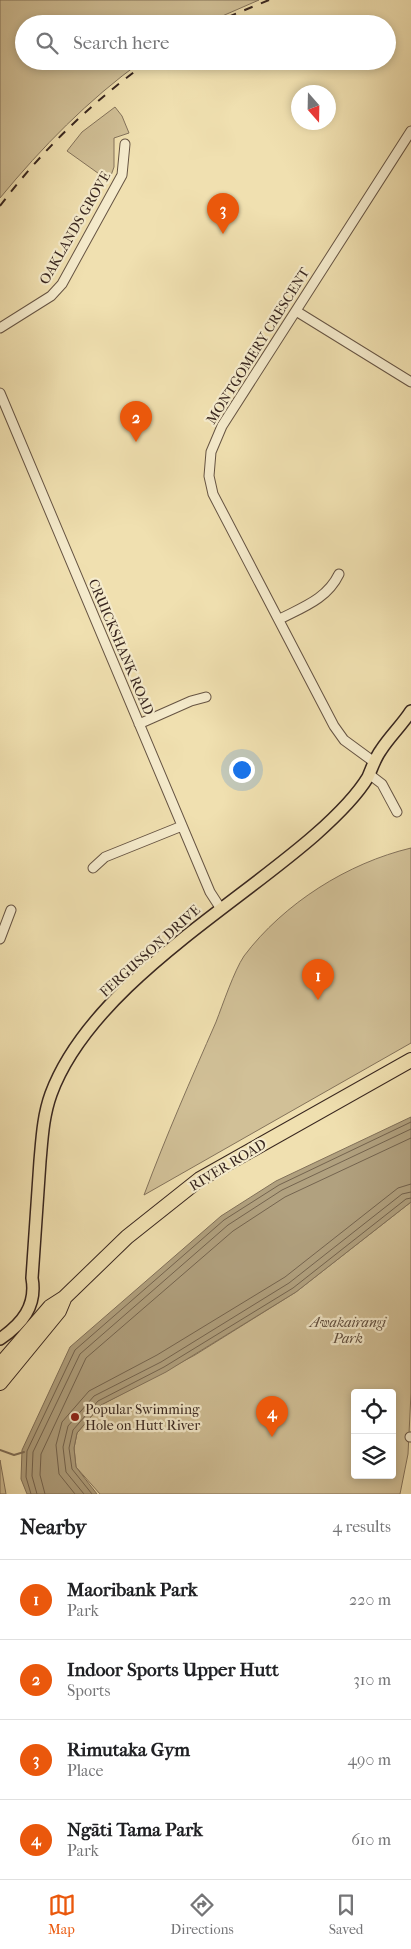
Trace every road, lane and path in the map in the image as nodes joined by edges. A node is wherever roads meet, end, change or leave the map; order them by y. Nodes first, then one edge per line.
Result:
1 (411, 131) edge
2 (125, 144) dead end
3 (296, 311) junction
4 (0, 328) edge
5 (411, 382) edge
6 (0, 393) edge
7 (339, 574) dead end
8 (280, 619) junction
9 (206, 697) dead end
10 (411, 711) edge
11 (139, 724) junction
12 (374, 762) junction
13 (369, 774) junction
14 (397, 812) dead end
15 (182, 826) junction
16 (93, 868) dead end
17 (221, 909) junction
18 (11, 910) dead end
19 (0, 940) edge
20 (411, 1060) edge
21 (32, 1278) junction
22 (64, 1298) junction
23 (0, 1330) edge
24 (0, 1339) edge
25 (0, 1365) edge
26 (0, 1383) edge

1 - 3 street, MONTGOMERY CRESCENT
2 - 4 street, OAKLANDS GROVE
3 - 5 street
3 - 8 street, MONTGOMERY CRESCENT
6 - 11 street, CRUICKSHANK ROAD
7 - 8 street
8 - 12 street, MONTGOMERY CRESCENT
9 - 11 street
10 - 12 main road, FERGUSSON DRIVE
11 - 15 street, CRUICKSHANK ROAD
12 - 13 main road, FERGUSSON DRIVE
13 - 14 street
13 - 17 main road, FERGUSSON DRIVE
15 - 16 street
15 - 17 street, CRUICKSHANK ROAD
17 - 21 main road, FERGUSSON DRIVE
18 - 19 street
20 - 22 highway, RIVER ROAD
21 - 23 main road, FERGUSSON DRIVE
21 - 24 main road, FERGUSSON DRIVE
22 - 25 highway, RIVER ROAD
22 - 26 highway, RIVER ROAD

